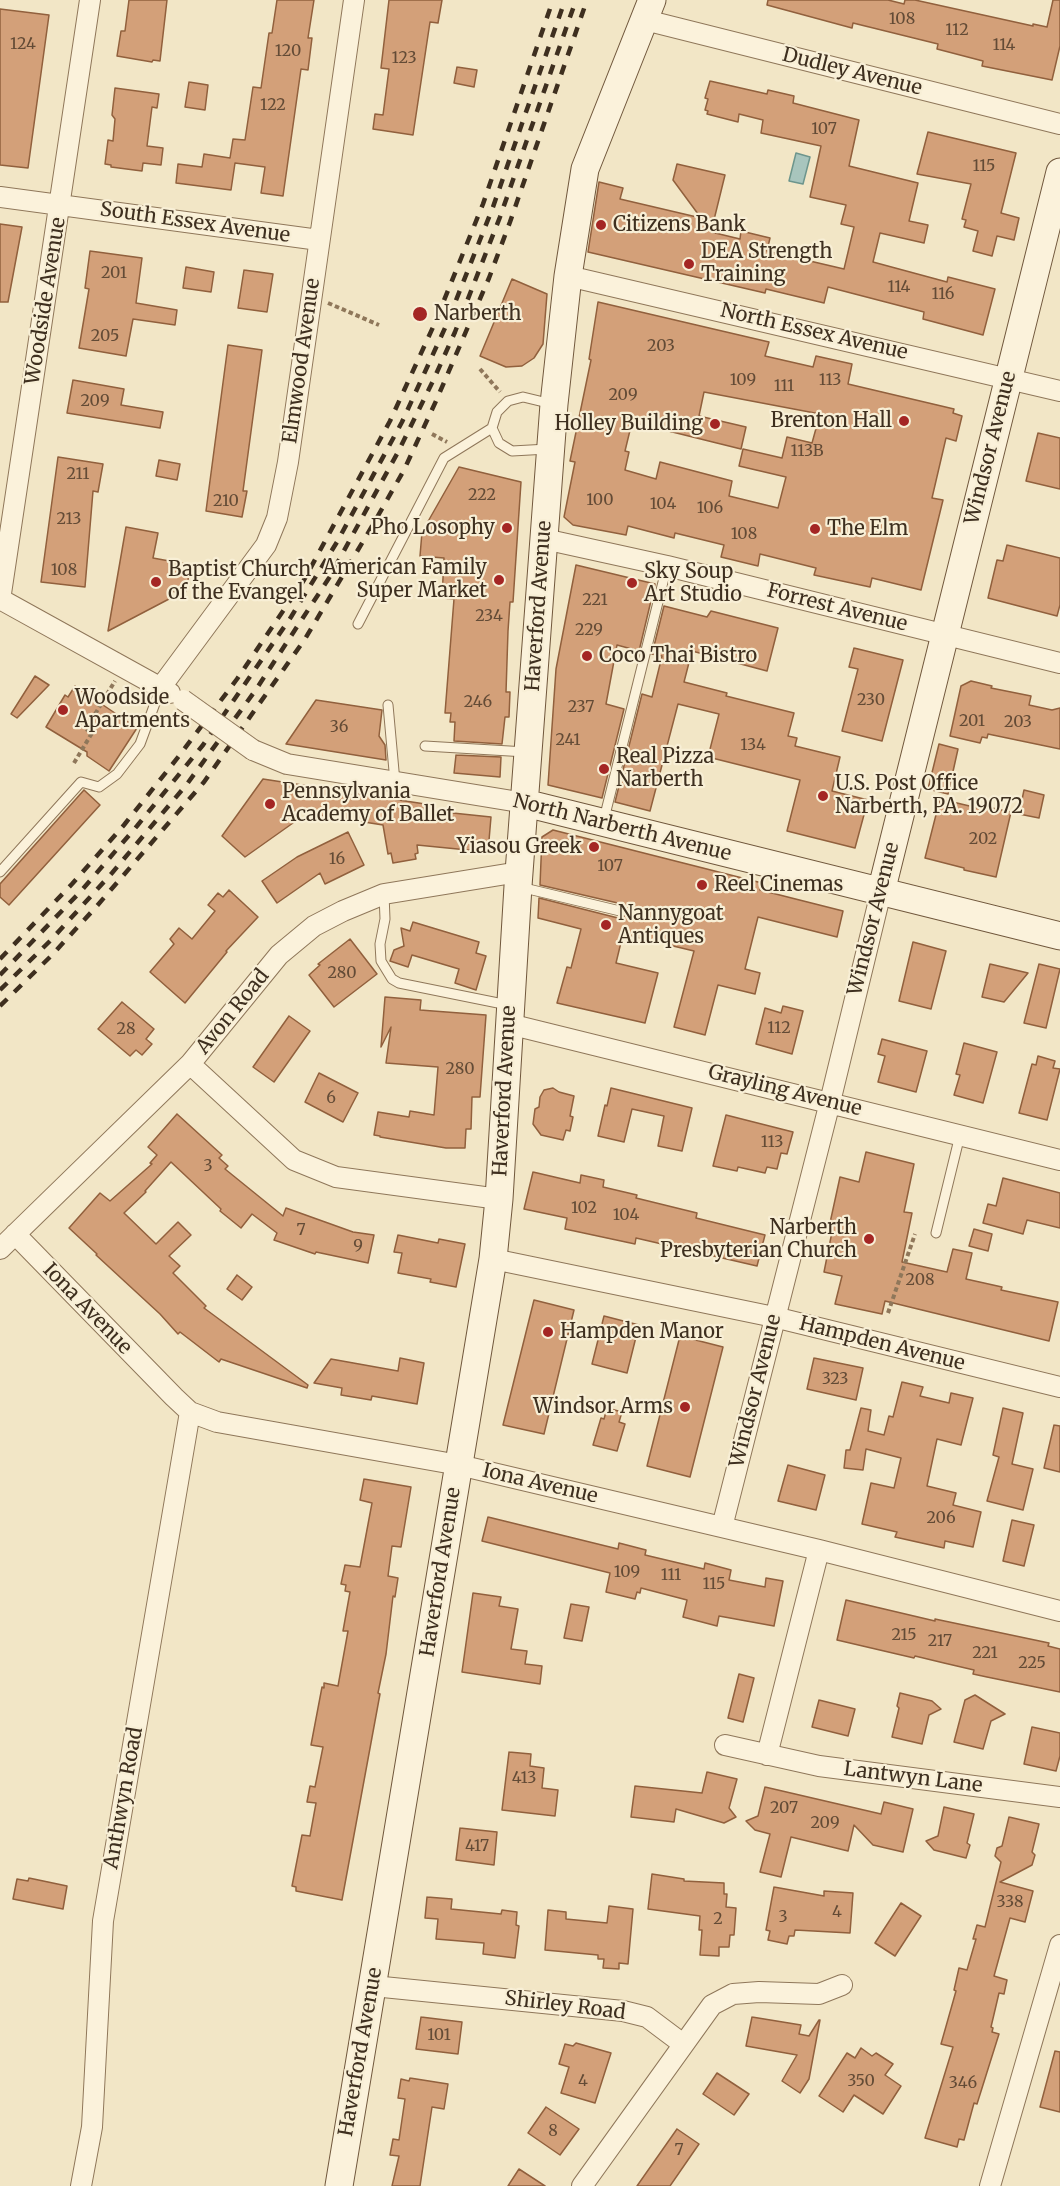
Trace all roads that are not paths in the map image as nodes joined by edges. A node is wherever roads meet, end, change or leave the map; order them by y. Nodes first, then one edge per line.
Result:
1 (90, 0) edge
2 (354, 0) edge
3 (648, 10) edge
4 (1060, 123) edge
5 (1060, 172) edge
6 (0, 197) edge
7 (60, 205) junction
8 (319, 240) junction
9 (568, 276) junction
10 (1009, 378) junction
11 (1060, 391) edge
12 (554, 404) junction
13 (492, 428) junction
14 (551, 449) junction
15 (544, 539) junction
16 (667, 566) junction
17 (0, 600) edge
18 (358, 624) dead end
19 (944, 635) junction
20 (1060, 663) edge
21 (161, 687) junction
22 (388, 705) dead end
23 (425, 746) dead end
24 (528, 752) junction
25 (395, 782) junction
26 (525, 803) junction
27 (603, 823) junction
28 (0, 872) edge
29 (518, 879) junction
30 (881, 892) junction
31 (384, 894) junction
32 (620, 911) dead end
33 (1060, 936) edge
34 (509, 1015) junction
35 (190, 1064) junction
36 (830, 1102) junction
37 (960, 1135) junction
38 (1060, 1160) edge
39 (499, 1199) junction
40 (936, 1233) dead end
41 (15, 1234) junction
42 (0, 1249) edge
43 (493, 1259) junction
44 (774, 1317) junction
45 (1060, 1387) edge
46 (190, 1412) junction
47 (459, 1465) junction
48 (722, 1527) junction
49 (819, 1550) junction
50 (1060, 1611) edge
51 (725, 1745) dead end
52 (767, 1755) junction
53 (1060, 1797) edge
54 (1060, 1945) edge
55 (842, 1985) dead end
56 (373, 1986) junction
57 (683, 2044) junction
58 (81, 2186) edge
59 (339, 2186) edge
60 (582, 2186) edge
61 (990, 2186) edge

1 - 7 street, Woodside Avenue
2 - 8 street, Elmwood Avenue
3 - 4 street, Dudley Avenue
3 - 9 street, Haverford Avenue
5 - 10 street, Windsor Avenue
6 - 7 street, South Essex Avenue
7 - 8 street, South Essex Avenue
7 - 17 street, Woodside Avenue
8 - 21 street, Elmwood Avenue
9 - 10 street, North Essex Avenue
9 - 12 street, Haverford Avenue
10 - 11 street, North Essex Avenue
10 - 19 street, Windsor Avenue
12 - 13 lane
12 - 14 street, Haverford Avenue
13 - 14 lane
13 - 18 lane
14 - 15 street, Haverford Avenue
15 - 16 street, Forrest Avenue
15 - 24 street, Haverford Avenue
16 - 19 street, Forrest Avenue
16 - 27 lane
17 - 21 street, North Narberth Avenue
19 - 20 street, Forrest Avenue
19 - 30 street, Windsor Avenue
21 - 25 street, North Narberth Avenue, bridge
21 - 28 lane
22 - 25 lane
23 - 24 lane
24 - 26 street, Haverford Avenue
25 - 26 street, North Narberth Avenue
26 - 27 street, North Narberth Avenue
26 - 29 street, Haverford Avenue
27 - 30 street, North Narberth Avenue
29 - 31 street, Avon Road
29 - 32 lane
29 - 34 street, Haverford Avenue
30 - 33 street, North Narberth Avenue
30 - 36 street, Windsor Avenue
31 - 34 lane
31 - 35 street, Avon Road
34 - 36 street, Grayling Avenue
34 - 39 street, Haverford Avenue
35 - 39 street
35 - 41 street, Avon Road
36 - 37 street, Grayling Avenue
36 - 44 street, Windsor Avenue
37 - 38 street, Grayling Avenue
37 - 40 lane
39 - 43 street, Haverford Avenue
41 - 42 street, Avon Road
41 - 46 street, Iona Avenue
43 - 44 street, Hampden Avenue
43 - 47 street, Haverford Avenue
44 - 45 street, Hampden Avenue
44 - 48 street, Windsor Avenue
46 - 47 street, Iona Avenue
46 - 58 street, Anthwyn Road
47 - 48 street, Iona Avenue
47 - 56 street, Haverford Avenue
48 - 49 street, Iona Avenue
49 - 50 street, Iona Avenue
49 - 52 street
51 - 52 street, Lantwyn Lane
52 - 53 street, Lantwyn Lane
54 - 61 street
55 - 57 street
56 - 57 street, Shirley Road
56 - 59 street, Haverford Avenue
57 - 60 street

